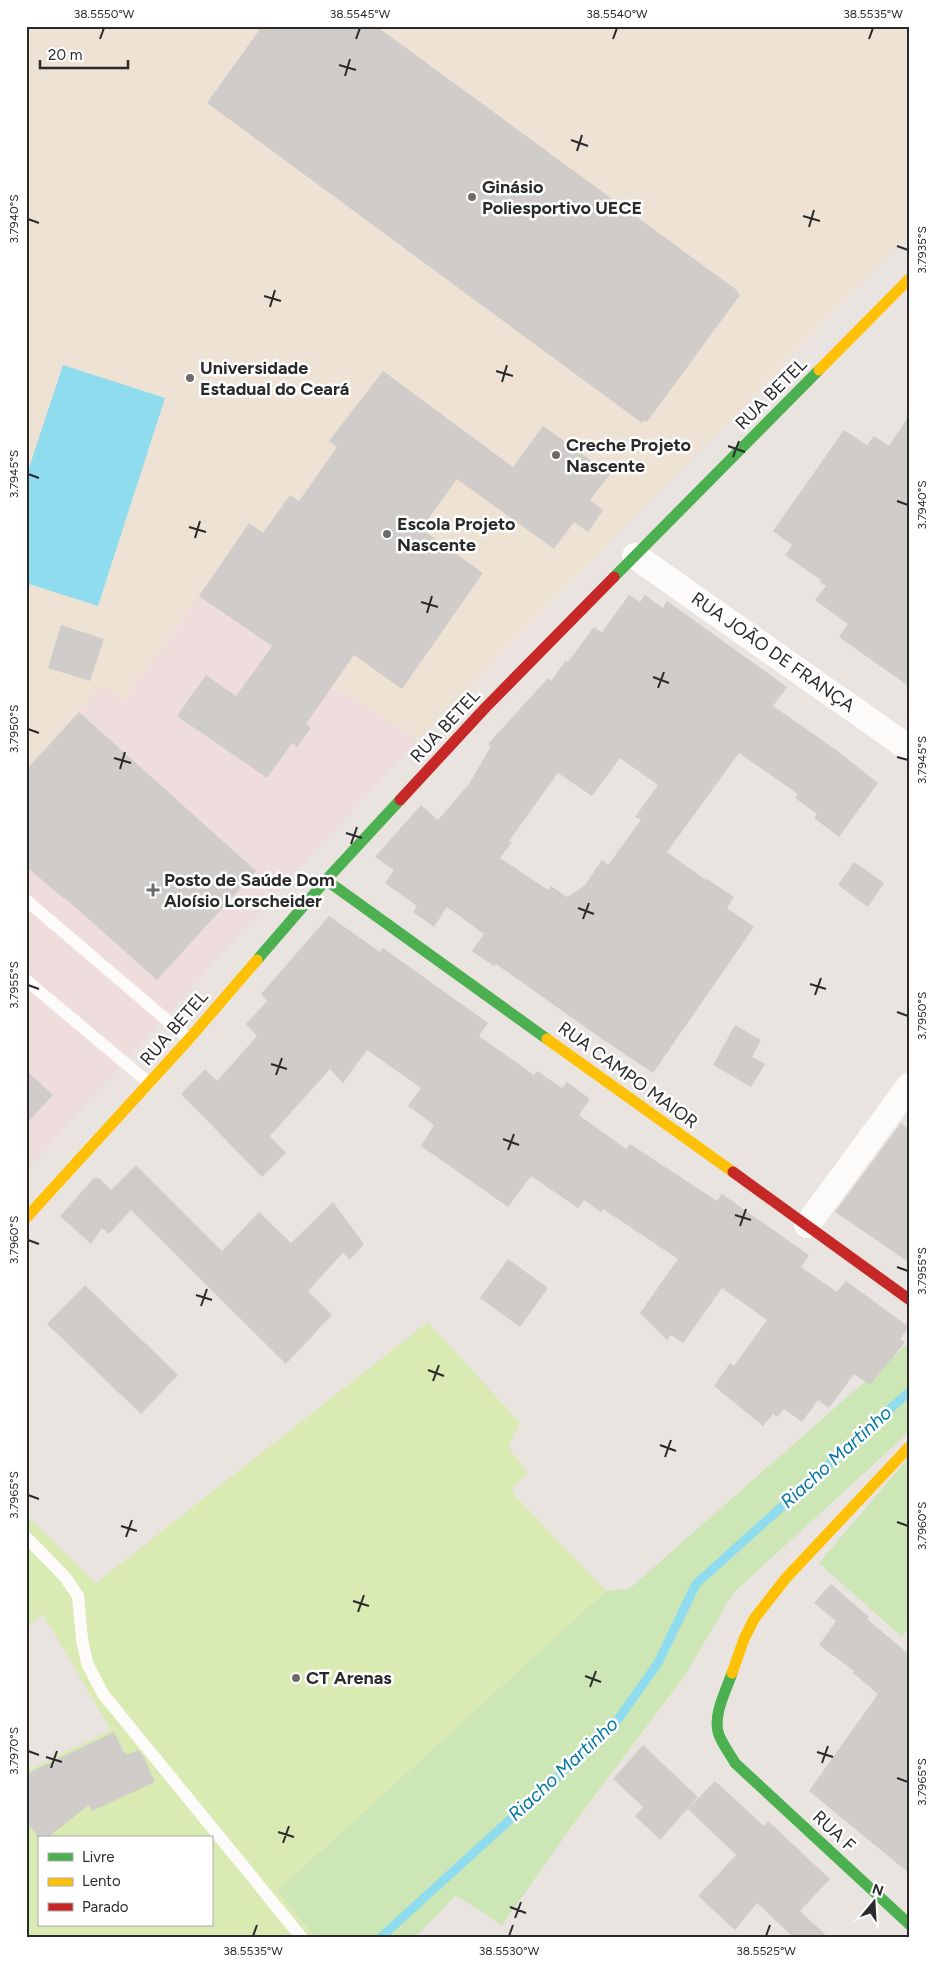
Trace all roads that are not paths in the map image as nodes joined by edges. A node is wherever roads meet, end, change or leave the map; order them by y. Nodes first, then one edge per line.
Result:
1 (910, 278) edge
2 (635, 556) junction
3 (910, 749) edge
4 (326, 880) junction
5 (26, 900) edge
6 (26, 980) edge
7 (189, 1039) junction
8 (149, 1083) junction
9 (910, 1085) edge
10 (26, 1218) edge
11 (807, 1225) junction
12 (910, 1300) edge
13 (910, 1446) edge
14 (26, 1537) edge
15 (910, 1925) edge
16 (302, 1938) edge

1 - 2 street, RUA BETEL
2 - 3 street, RUA JOÃO DE FRANÇA
2 - 4 street, RUA BETEL
4 - 7 street, RUA BETEL
4 - 11 street, RUA CAMPO MAIOR
5 - 7 lane
6 - 8 lane
7 - 8 street, RUA BETEL
8 - 10 street, RUA BETEL
9 - 11 street
11 - 12 street, RUA CAMPO MAIOR
13 - 15 street, RUA F
14 - 16 lane

